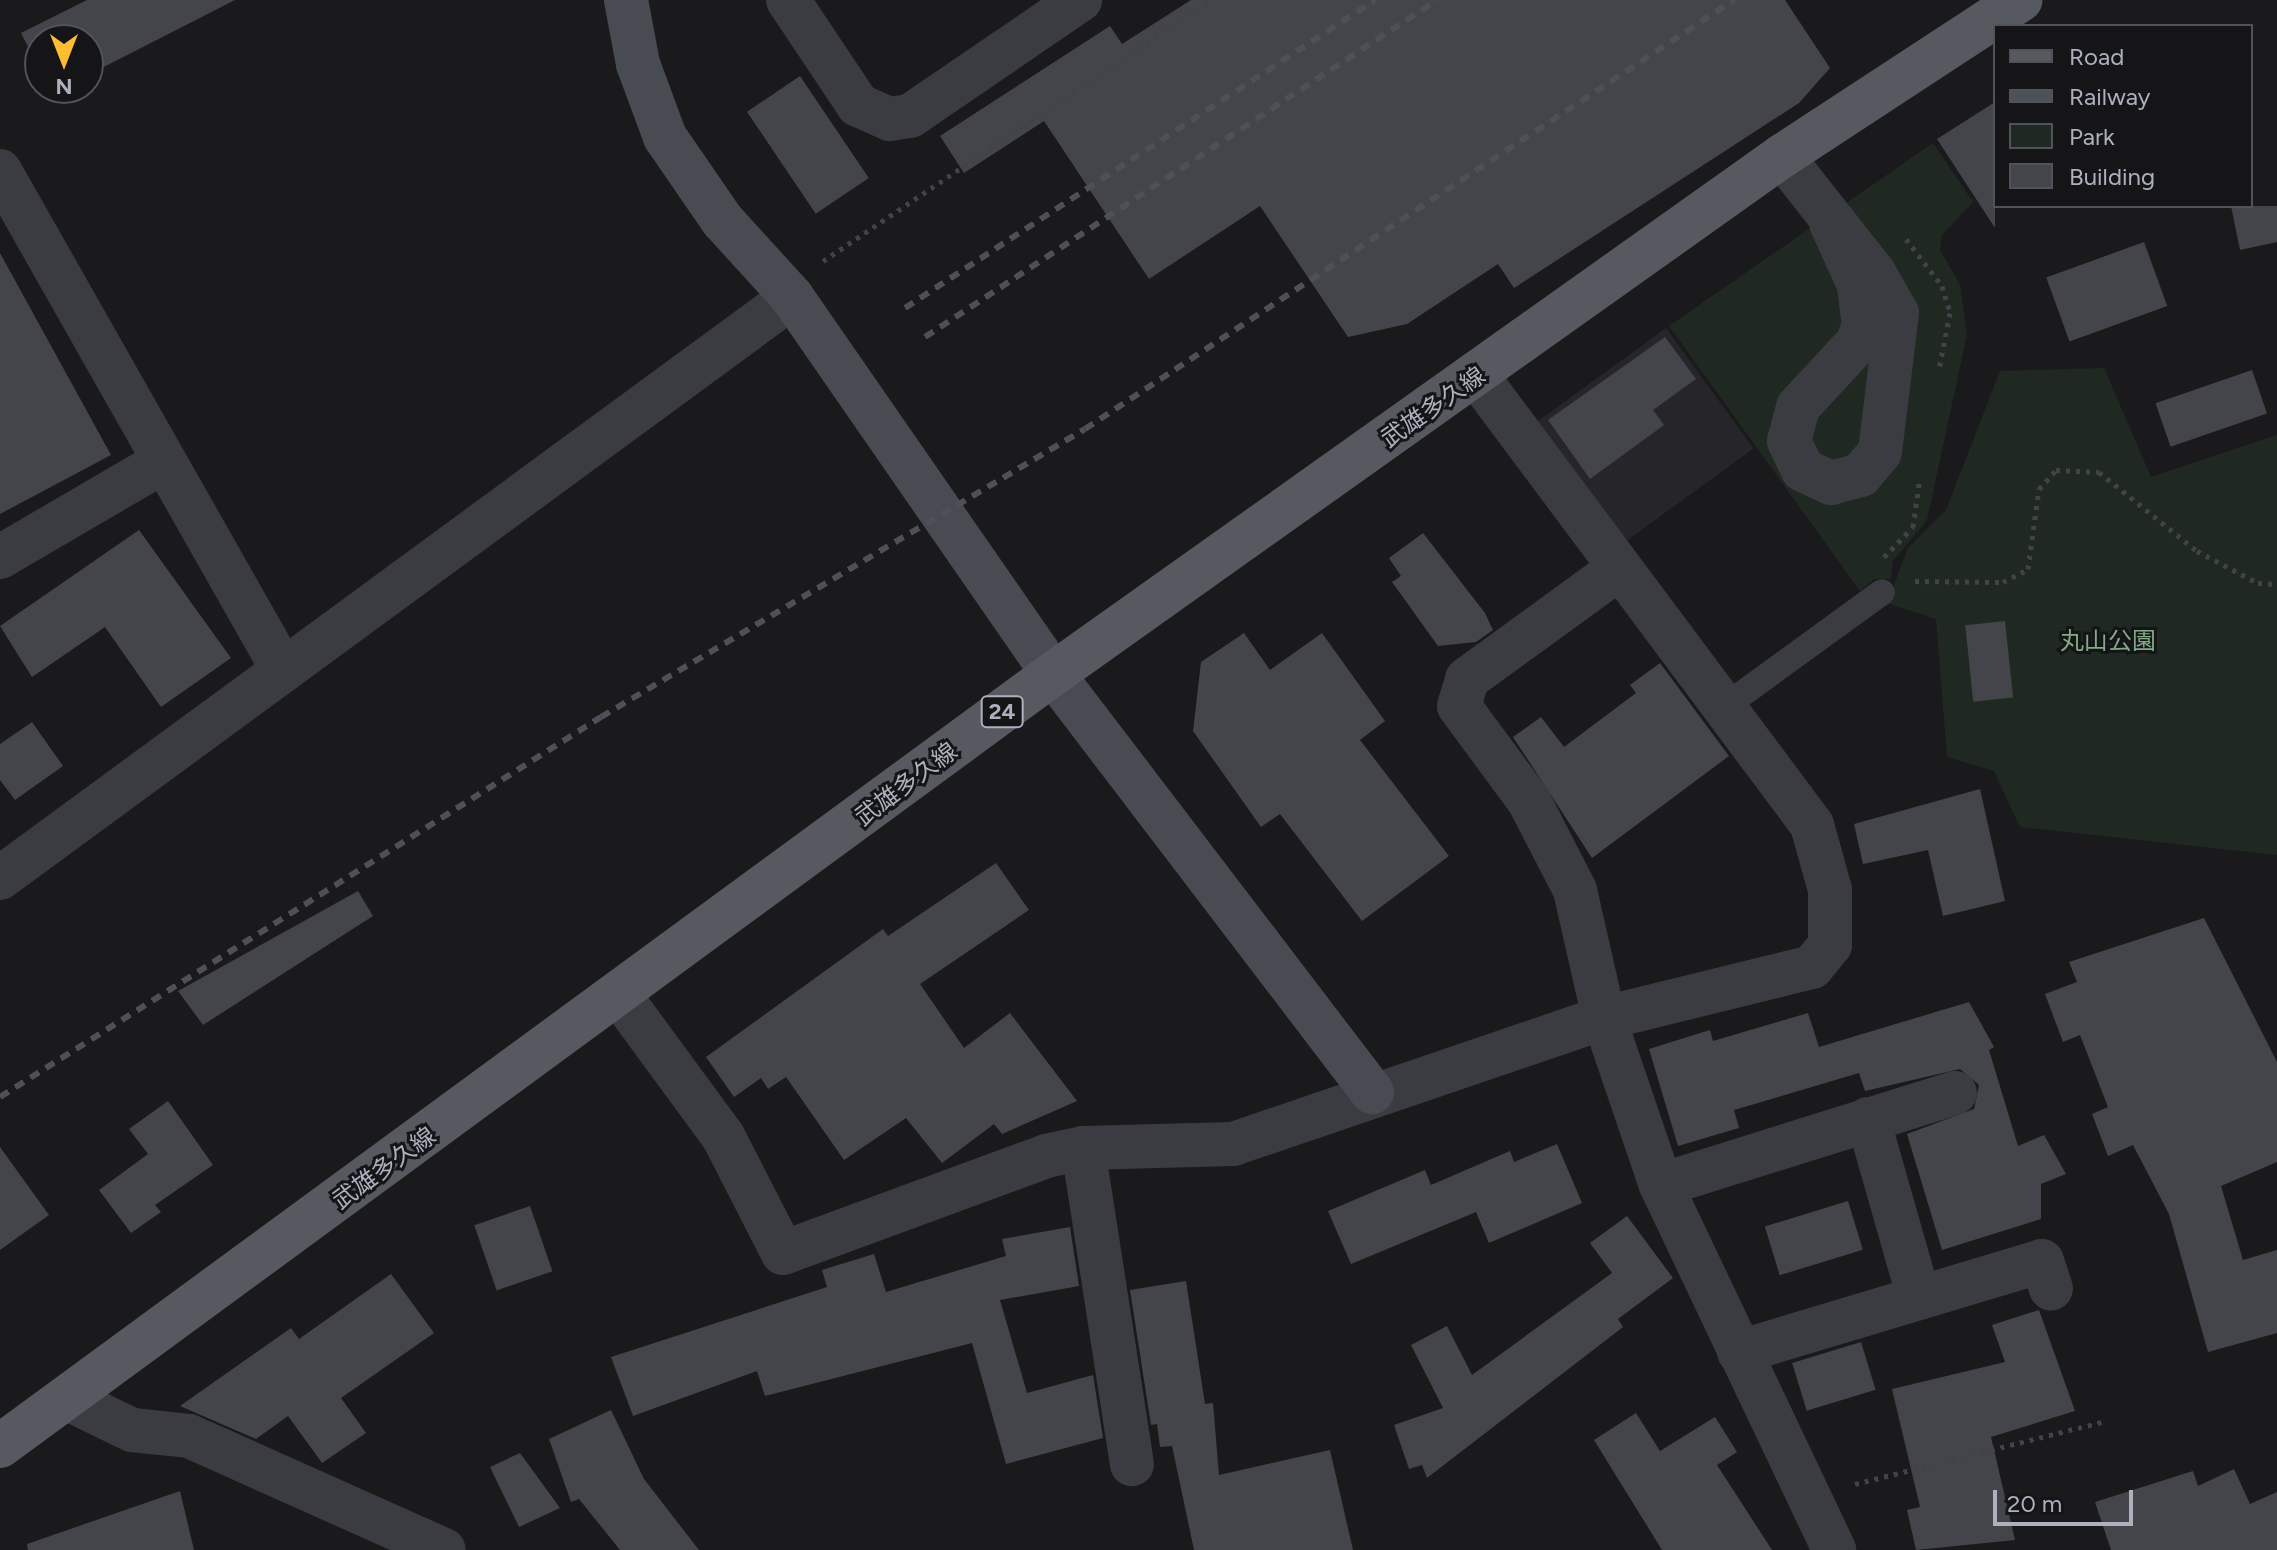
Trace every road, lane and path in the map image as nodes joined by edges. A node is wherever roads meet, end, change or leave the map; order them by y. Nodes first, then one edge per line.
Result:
1 (626, 0) edge
2 (788, 0) edge
3 (1080, 0) edge
4 (1210, 0) edge
5 (2020, 0) edge
6 (1782, 156) junction
7 (0, 171) edge
8 (1831, 223) junction
9 (823, 261) dead end
10 (792, 297) junction
11 (1477, 376) junction
12 (161, 463) junction
13 (0, 557) edge
14 (1620, 568) junction
15 (2277, 584) edge
16 (1882, 592) joint
17 (283, 670) junction
18 (1053, 674) junction
19 (1724, 707) junction
20 (0, 878) edge
21 (620, 996) junction
22 (1604, 1018) junction
23 (1372, 1092) junction
24 (1955, 1093) dead end
25 (1868, 1119) junction
26 (1083, 1148) junction
27 (1661, 1185) junction
28 (2051, 1289) dead end
29 (1919, 1298) junction
30 (1739, 1352) junction
31 (66, 1398) junction
32 (2102, 1422) dead end
33 (0, 1446) edge
34 (1132, 1464) dead end
35 (1809, 1496) junction
36 (444, 1550) edge
37 (1834, 1550) edge

1 - 10 street
2 - 3 street
4 - 9 path
5 - 6 main road, 武雄多久線 / 24
6 - 8 street
6 - 11 main road, 武雄多久線 / 24
7 - 12 street
8 - 8 street
10 - 17 street
10 - 18 street
11 - 14 street
11 - 18 main road, 武雄多久線 / 24
12 - 13 street
12 - 17 street
14 - 19 street
14 - 22 street
15 - 16 path
16 - 19 lane
17 - 20 street
18 - 21 main road, 武雄多久線 / 24
18 - 23 street
19 - 22 street
21 - 26 street
21 - 31 main road, 武雄多久線 / 24
22 - 23 street
22 - 27 street
23 - 26 street
24 - 25 street
25 - 27 street
25 - 29 street
26 - 34 street
27 - 30 street
28 - 29 street
29 - 30 street
30 - 35 street
31 - 33 main road, 武雄多久線 / 24
31 - 36 street
32 - 35 path
35 - 37 street

